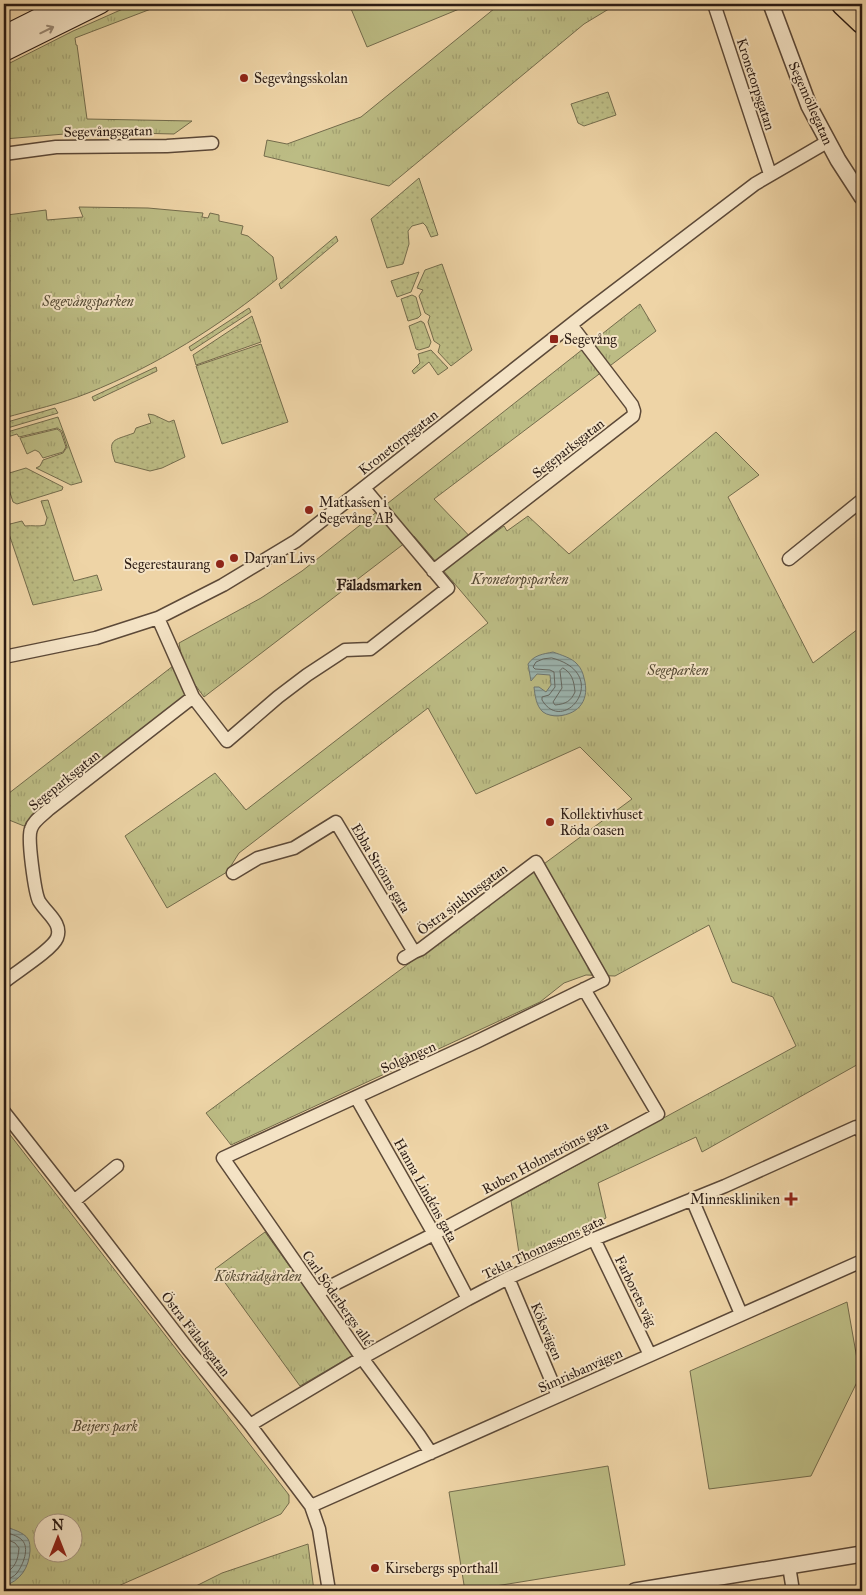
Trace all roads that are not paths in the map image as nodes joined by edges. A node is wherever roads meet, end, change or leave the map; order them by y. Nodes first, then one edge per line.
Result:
1 (66, 4) edge
2 (101, 4) edge
3 (714, 4) edge
4 (771, 4) edge
5 (843, 4) edge
6 (862, 22) edge
7 (4, 35) edge
8 (4, 52) edge
9 (828, 142) junction
10 (212, 143) dead end
11 (4, 154) edge
12 (770, 174) junction
13 (862, 197) edge
14 (571, 325) junction
15 (364, 488) junction
16 (862, 500) edge
17 (789, 559) dead end
18 (433, 570) junction
19 (158, 618) junction
20 (4, 657) edge
21 (193, 697) junction
22 (233, 873) dead end
23 (409, 955) joint
24 (603, 980) joint
25 (4, 982) edge
26 (584, 989) junction
27 (356, 1097) junction
28 (4, 1112) edge
29 (862, 1132) edge
30 (223, 1158) joint
31 (117, 1166) dead end
32 (692, 1199) junction
33 (74, 1201) junction
34 (434, 1234) junction
35 (594, 1239) junction
36 (862, 1261) edge
37 (508, 1278) junction
38 (316, 1292) junction
39 (468, 1299) junction
40 (740, 1314) junction
41 (650, 1355) junction
42 (362, 1358) junction
43 (558, 1396) junction
44 (250, 1425) junction
45 (431, 1453) junction
46 (311, 1506) junction
47 (862, 1554) edge
48 (789, 1566) junction
49 (329, 1591) edge
50 (635, 1591) edge
51 (793, 1591) edge

1 - 7 main road
8 -> 2 main road
3 - 12 street, Kronetorpsgatan
4 - 9 street, Segemöllegatan
5 - 6 highway
9 - 12 street, Kronetorpsgatan
9 - 13 street, Segemöllegatan
10 - 11 street, Segevångsgatan
12 - 14 street, Kronetorpsgatan
14 - 15 street, Kronetorpsgatan
14 - 18 street, Segeparksgatan
15 - 18 street
15 - 19 street, Kronetorpsgatan
16 - 17 street
18 - 21 street
19 - 20 street, Kronetorpsgatan
19 - 21 street
21 - 25 street, Segeparksgatan
22 - 23 street, Ebba Ströms gata
23 - 24 street, Östra sjukhusgatan
24 - 26 street, Solgången
26 - 27 street, Solgången
26 - 34 street, Ruben Holmströms gata
27 - 30 street, Solgången
27 - 34 street, Hanna Lindéns gata
28 - 33 street, Östra Fäladsgatan
29 - 32 street, Tekla Thomassons gata
30 - 38 street, Carl Söderbergs allé
31 - 33 street
32 - 35 street, Tekla Thomassons gata
32 - 40 street
33 - 44 street, Östra Fäladsgatan
34 - 38 street, Ruben Holmströms gata
34 - 39 street, Hanna Lindéns gata
35 - 37 street, Tekla Thomassons gata
35 - 41 street, Farborets väg
36 - 40 street, Simrisbanvägen
37 - 39 street, Tekla Thomassons gata
37 - 43 street, Köksvägen
38 - 42 street, Carl Söderbergs allé
39 - 42 street, Tekla Thomassons gata
40 - 41 street, Simrisbanvägen
41 - 43 street, Simrisbanvägen
42 - 44 street, Tekla Thomassons gata
42 - 45 street, Carl Söderbergs allé
43 - 45 street, Simrisbanvägen
44 - 46 street, Östra Fäladsgatan
45 - 46 street, Simrisbanvägen
46 - 49 street, Östra Fäladsgatan
47 - 48 street
48 - 50 street
48 - 51 street

